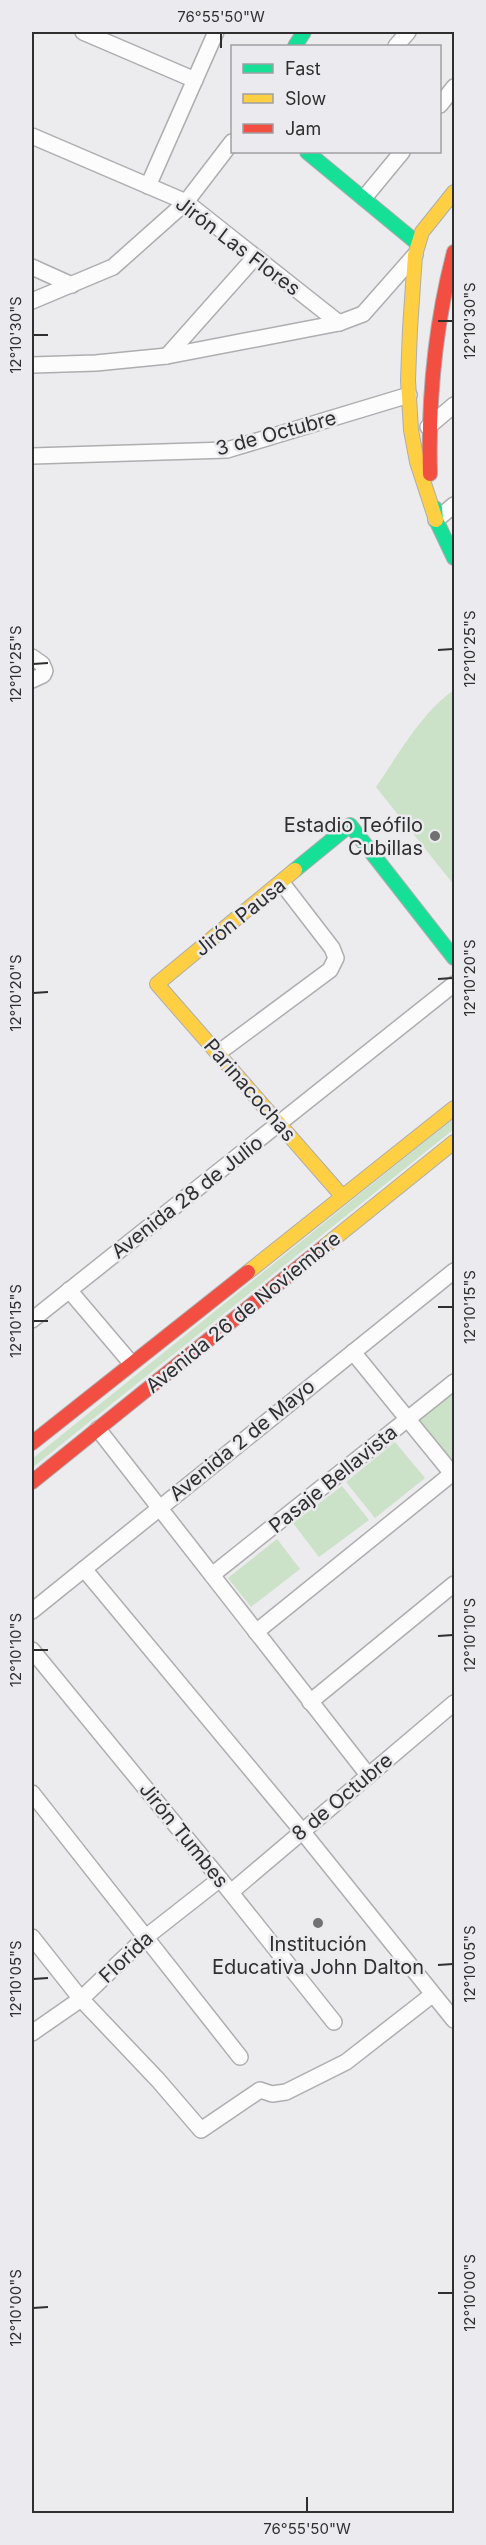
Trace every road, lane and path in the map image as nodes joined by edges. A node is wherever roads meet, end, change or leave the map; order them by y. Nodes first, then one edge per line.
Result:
1 (83, 32) edge
2 (216, 32) edge
3 (304, 32) edge
4 (408, 32) edge
5 (296, 45) edge
6 (397, 45) edge
7 (195, 80) junction
8 (454, 87) edge
9 (441, 104) edge
10 (32, 136) edge
11 (231, 143) edge
12 (311, 153) edge
13 (401, 153) edge
14 (148, 186) junction
15 (454, 192) edge
16 (364, 198) junction
17 (186, 202) junction
18 (416, 249) junction
19 (454, 252) edge
20 (255, 257) junction
21 (32, 267) edge
22 (72, 285) junction
23 (32, 301) edge
24 (339, 323) junction
25 (167, 356) junction
26 (32, 365) edge
27 (409, 395) junction
28 (454, 405) edge
29 (428, 427) junction
30 (32, 456) edge
31 (454, 505) edge
32 (436, 520) junction
33 (454, 558) edge
34 (32, 657) edge
35 (32, 680) edge
36 (282, 883) junction
37 (454, 958) edge
38 (158, 984) joint
39 (454, 984) edge
40 (218, 1053) junction
41 (454, 1108) edge
42 (279, 1124) junction
43 (454, 1142) edge
44 (342, 1196) junction
45 (454, 1271) edge
46 (69, 1290) junction
47 (32, 1320) edge
48 (353, 1352) junction
49 (131, 1363) junction
50 (454, 1382) edge
51 (408, 1419) junction
52 (98, 1429) junction
53 (32, 1443) edge
54 (454, 1474) edge
55 (32, 1482) edge
56 (159, 1507) junction
57 (84, 1569) junction
58 (212, 1575) junction
59 (454, 1584) edge
60 (32, 1611) edge
61 (256, 1632) junction
62 (32, 1650) edge
63 (310, 1702) junction
64 (454, 1703) edge
65 (368, 1775) junction
66 (32, 1792) edge
67 (302, 1831) junction
68 (220, 1879) junction
69 (231, 1892) junction
70 (32, 1937) edge
71 (147, 1937) junction
72 (432, 1995) junction
73 (81, 1999) junction
74 (454, 2020) edge
75 (334, 2022) dead end
76 (32, 2033) edge
77 (240, 2057) dead end

1 - 7 street
2 - 7 street
3 - 5 street
4 - 6 street
7 - 14 street
8 - 9 street
10 - 14 street, Jirón Las Flores
11 - 17 street
12 - 16 street
13 - 16 street
14 - 17 street, Jirón Las Flores
15 - 18 street
16 - 18 street
17 - 20 street, Jirón Las Flores
17 - 22 street
18 - 24 street
18 - 27 street
19 - 29 street
20 - 24 street, Jirón Las Flores
20 - 25 street
21 - 22 street
22 - 23 street
24 - 25 street
25 - 26 street
27 - 30 street, 3 de Octubre
27 - 32 street
28 - 29 street
29 - 32 street
31 - 32 street
32 - 33 street
34 - 35 street
36 - 37 street, Jirón Pausa
36 - 38 street, Jirón Pausa
36 - 40 street
38 - 40 street, Parinacochas
39 - 42 street, Avenida 28 de Julio
40 - 42 street, Parinacochas
41 - 44 street, Avenida 26 de Noviembre
42 - 44 street, Parinacochas
42 - 46 street, Avenida 28 de Julio
43 - 52 street, Avenida 26 de Noviembre
44 - 49 street, Avenida 26 de Noviembre
45 - 48 street, Avenida 2 de Mayo
46 - 47 street, Avenida 28 de Julio
46 - 49 street
48 - 51 street
48 - 56 street, Avenida 2 de Mayo
49 - 53 street, Avenida 26 de Noviembre
50 - 51 street, Pasaje Bellavista
51 - 54 street
51 - 58 street, Pasaje Bellavista
52 - 55 street, Avenida 26 de Noviembre
52 - 56 street
54 - 61 street
56 - 57 street, Avenida 2 de Mayo
56 - 58 street
57 - 60 street, Avenida 2 de Mayo
57 - 67 street
58 - 61 street
59 - 63 street
61 - 63 street
62 - 68 street, Jirón Tumbes
63 - 65 street
64 - 65 street, 8 de Octubre
65 - 67 street, 8 de Octubre
66 - 71 street
67 - 69 street, 8 de Octubre
67 - 72 street
68 - 69 street, Jirón Tumbes
68 - 71 street, Florida
69 - 75 street, Jirón Tumbes
70 - 73 street
71 - 73 street, Florida
71 - 77 street
72 - 73 street
72 - 74 street
73 - 76 street, Florida

